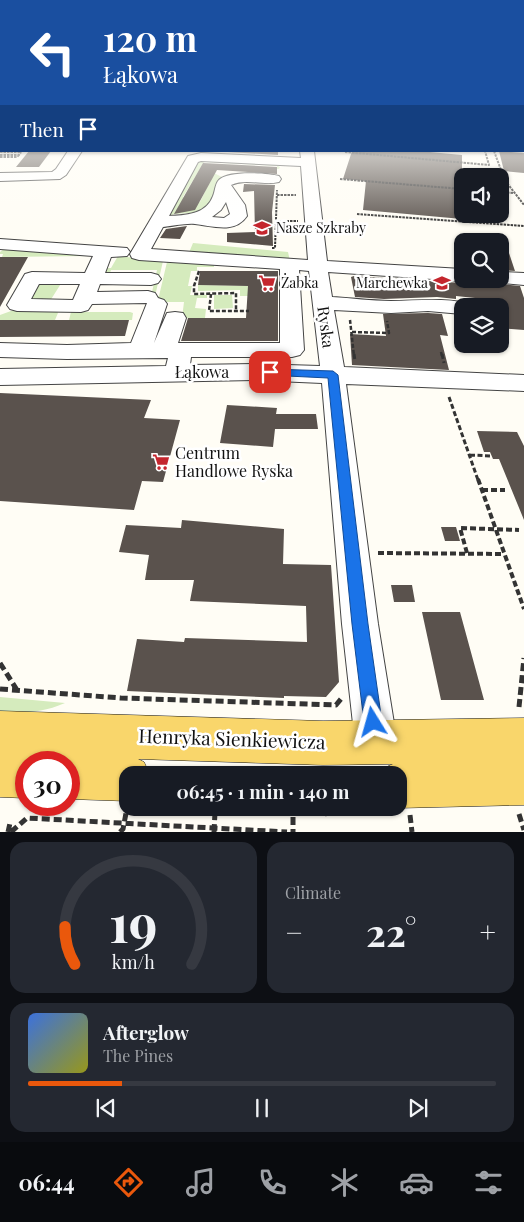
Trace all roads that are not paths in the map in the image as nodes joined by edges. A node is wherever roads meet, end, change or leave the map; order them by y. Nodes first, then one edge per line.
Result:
1 (73, 154) edge
2 (300, 158) edge
3 (0, 177) edge
4 (223, 187) junction
5 (196, 219) junction
6 (159, 222) junction
7 (0, 244) edge
8 (104, 251) junction
9 (139, 254) junction
10 (289, 264) junction
11 (318, 266) junction
12 (454, 274) edge
13 (92, 278) junction
14 (509, 279) edge
15 (524, 280) edge
16 (152, 293) junction
17 (85, 298) junction
18 (322, 303) junction
19 (454, 307) edge
20 (175, 318) dead end
21 (0, 350) edge
22 (140, 351) junction
23 (174, 358) junction
24 (333, 375) junction
25 (0, 376) edge
26 (524, 383) edge
27 (522, 724) edge
28 (0, 733) edge
29 (376, 742) junction
30 (0, 774) edge
31 (15, 775) edge
32 (80, 776) edge
33 (119, 778) edge
34 (522, 797) edge
35 (407, 799) edge

1 - 3 street
2 - 4 street
2 - 6 street
2 - 11 street, Ryska
4 - 5 street
4 - 5 street
5 - 6 street
6 - 9 street
7 - 8 street
8 - 9 street
8 - 13 street
9 - 10 street
10 - 11 street
10 - 23 street
11 - 12 street
11 - 18 street, Ryska
13 - 16 street
13 - 17 street
13 - 17 street
14 - 15 street
16 - 17 street
16 - 22 street
18 - 19 street
18 - 24 street, Ryska
20 - 23 street
21 - 22 street
22 - 23 street
23 - 24 street, Łąkowa
23 - 25 street, Łąkowa
24 - 26 street, Łąkowa
24 - 29 street, Ryska
27 - 29 main road, Henryka Sienkiewicza
28 - 29 main road, Henryka Sienkiewicza
30 - 31 main road
32 - 33 main road
34 - 35 main road

